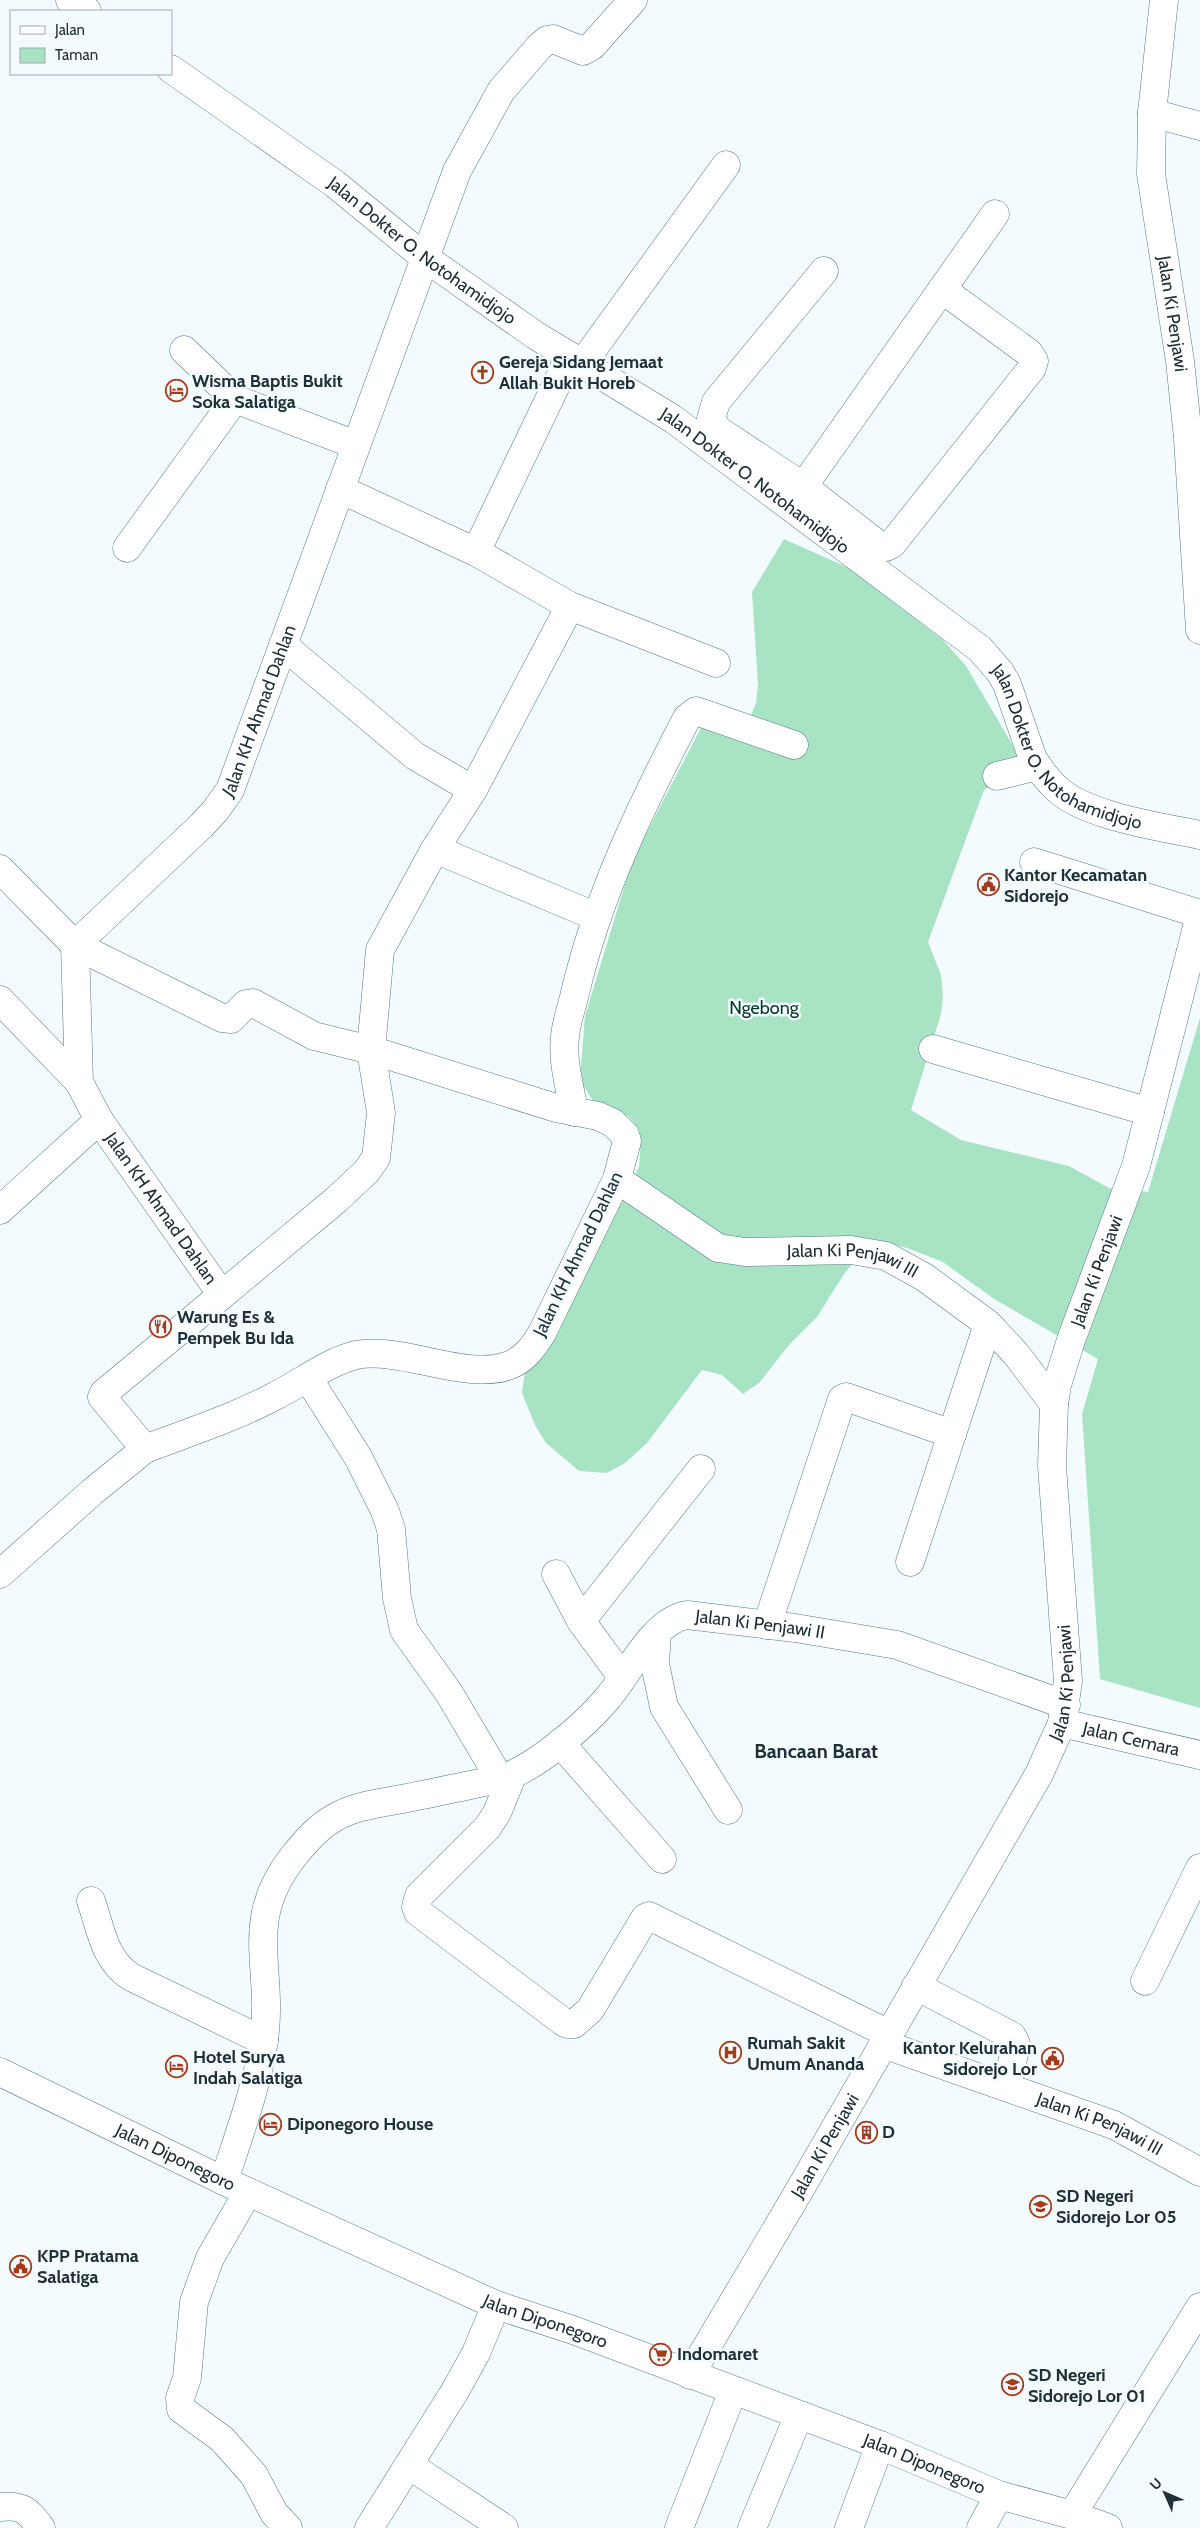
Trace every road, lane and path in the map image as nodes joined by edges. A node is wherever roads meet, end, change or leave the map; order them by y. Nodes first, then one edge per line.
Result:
1 (70, 0) edge
2 (633, 0) edge
3 (1164, 0) edge
4 (85, 10) edge
5 (172, 70) edge
6 (1152, 113) junction
7 (1200, 126) edge
8 (726, 165) dead end
9 (995, 214) dead end
10 (424, 257) junction
11 (824, 271) dead end
12 (942, 290) junction
13 (184, 350) dead end
14 (576, 360) junction
15 (235, 399) junction
16 (356, 445) junction
17 (340, 489) junction
18 (796, 497) junction
19 (127, 548) dead end
20 (476, 552) junction
21 (570, 606) junction
22 (1200, 630) edge
23 (283, 646) junction
24 (716, 663) dead end
25 (794, 745) dead end
26 (1038, 766) junction
27 (997, 776) dead end
28 (473, 790) junction
29 (1200, 835) edge
30 (434, 849) junction
31 (1034, 862) dead end
32 (0, 869) edge
33 (1200, 914) edge
34 (597, 917) junction
35 (75, 945) junction
36 (0, 1000) edge
37 (933, 1049) dead end
38 (371, 1050) junction
39 (79, 1082) junction
40 (574, 1112) junction
41 (1150, 1112) junction
42 (98, 1120) junction
43 (617, 1179) junction
44 (0, 1210) edge
45 (222, 1295) junction
46 (988, 1324) junction
47 (308, 1378) junction
48 (1054, 1404) junction
49 (952, 1434) junction
50 (145, 1449) junction
51 (701, 1469) dead end
52 (910, 1562) dead end
53 (0, 1574) edge
54 (556, 1574) dead end
55 (581, 1621) junction
56 (767, 1625) junction
57 (657, 1633) junction
58 (622, 1677) junction
59 (1064, 1714) junction
60 (560, 1743) junction
61 (1200, 1755) edge
62 (506, 1778) junction
63 (728, 1810) dead end
64 (662, 1859) dead end
65 (1200, 1868) edge
66 (92, 1901) dead end
67 (1145, 1980) dead end
68 (916, 1986) junction
69 (886, 2039) junction
70 (264, 2041) junction
71 (0, 2072) edge
72 (1007, 2087) junction
73 (1200, 2172) edge
74 (236, 2186) junction
75 (496, 2305) junction
76 (1200, 2307) edge
77 (690, 2375) junction
78 (733, 2391) junction
79 (799, 2416) junction
80 (880, 2445) junction
81 (409, 2465) junction
82 (999, 2495) junction
83 (0, 2507) edge
84 (1072, 2515) junction
85 (41, 2528) edge
86 (288, 2528) edge
87 (369, 2528) edge
88 (504, 2528) edge
89 (678, 2528) edge
90 (752, 2528) edge
91 (849, 2528) edge
92 (980, 2528) edge
93 (1108, 2528) edge

1 - 4 street
2 - 10 street, Jalan KH Ahmad Dahlan
3 - 6 street, Jalan Ki Penjawi
5 - 10 street, Jalan Dokter O. Notohamidjojo
6 - 7 street
6 - 22 street, Jalan Ki Penjawi
8 - 14 street
9 - 12 street
10 - 14 street, Jalan Dokter O. Notohamidjojo
10 - 16 street, Jalan KH Ahmad Dahlan
11 - 18 street
12 - 18 street
12 - 18 street
13 - 15 street
14 - 18 street, Jalan Dokter O. Notohamidjojo
14 - 20 street
15 - 16 street
15 - 19 street
16 - 17 street, Jalan KH Ahmad Dahlan
17 - 20 street
17 - 23 street, Jalan KH Ahmad Dahlan
18 - 26 street, Jalan Dokter O. Notohamidjojo
20 - 21 street
21 - 24 street
21 - 28 street
23 - 28 street
23 - 35 street, Jalan KH Ahmad Dahlan
25 - 34 street
26 - 27 street
26 - 29 street, Jalan Dokter O. Notohamidjojo
28 - 30 street
30 - 34 street
30 - 38 street
31 - 33 street
32 - 35 street
33 - 41 street, Jalan Ki Penjawi
34 - 40 street
35 - 38 street
35 - 39 street, Jalan KH Ahmad Dahlan
36 - 39 street
37 - 41 street
38 - 40 street, Jalan KH Ahmad Dahlan
38 - 45 street, Jalan KH Ahmad Dahlan
39 - 42 street, Jalan KH Ahmad Dahlan
40 - 43 street, Jalan KH Ahmad Dahlan
41 - 48 street, Jalan Ki Penjawi
42 - 44 street, Jalan KH Ahmad Dahlan
42 - 45 street, Jalan KH Ahmad Dahlan
43 - 46 street, Jalan Ki Penjawi III
43 - 47 street, Jalan KH Ahmad Dahlan
45 - 50 street, Jalan KH Ahmad Dahlan
46 - 48 street, Jalan Ki Penjawi III
46 - 49 street
47 - 50 street, Jalan KH Ahmad Dahlan
47 - 62 street
48 - 59 street, Jalan Ki Penjawi
49 - 52 street
49 - 56 street
50 - 53 street
51 - 55 street
54 - 55 street
55 - 58 street
56 - 57 street, Jalan Ki Penjawi II
56 - 59 street, Jalan Ki Penjawi II
57 - 58 street, Jalan Ki Penjawi II
57 - 63 street
58 - 60 street, Jalan Ki Penjawi II
59 - 61 street, Jalan Cemara
59 - 68 street, Jalan Ki Penjawi
60 - 62 street, Jalan Ki Penjawi II
60 - 64 street
62 - 69 street, Jalan Ki Penjawi III
62 - 70 street, Jalan Ki Penjawi II
65 - 67 street
66 - 70 street
68 - 69 street, Jalan Ki Penjawi
68 - 72 street
69 - 72 street, Jalan Ki Penjawi III
69 - 77 street, Jalan Ki Penjawi
70 - 74 street, Jalan Ki Penjawi II
71 - 74 street, Jalan Diponegoro
72 - 73 street, Jalan Ki Penjawi III
74 - 75 street, Jalan Diponegoro
74 - 86 street, Jalan Ki Penjawi II
75 - 77 street, Jalan Diponegoro
75 - 81 street
76 - 84 street
77 - 78 street, Jalan Diponegoro
78 - 79 street, Jalan Diponegoro
78 - 89 street
79 - 80 street, Jalan Diponegoro
79 - 90 street
80 - 82 street, Jalan Diponegoro
80 - 91 street
81 - 87 street
81 - 88 street
82 - 84 street, Jalan Diponegoro
82 - 92 street
83 - 85 street
84 - 93 street, Jalan Diponegoro

